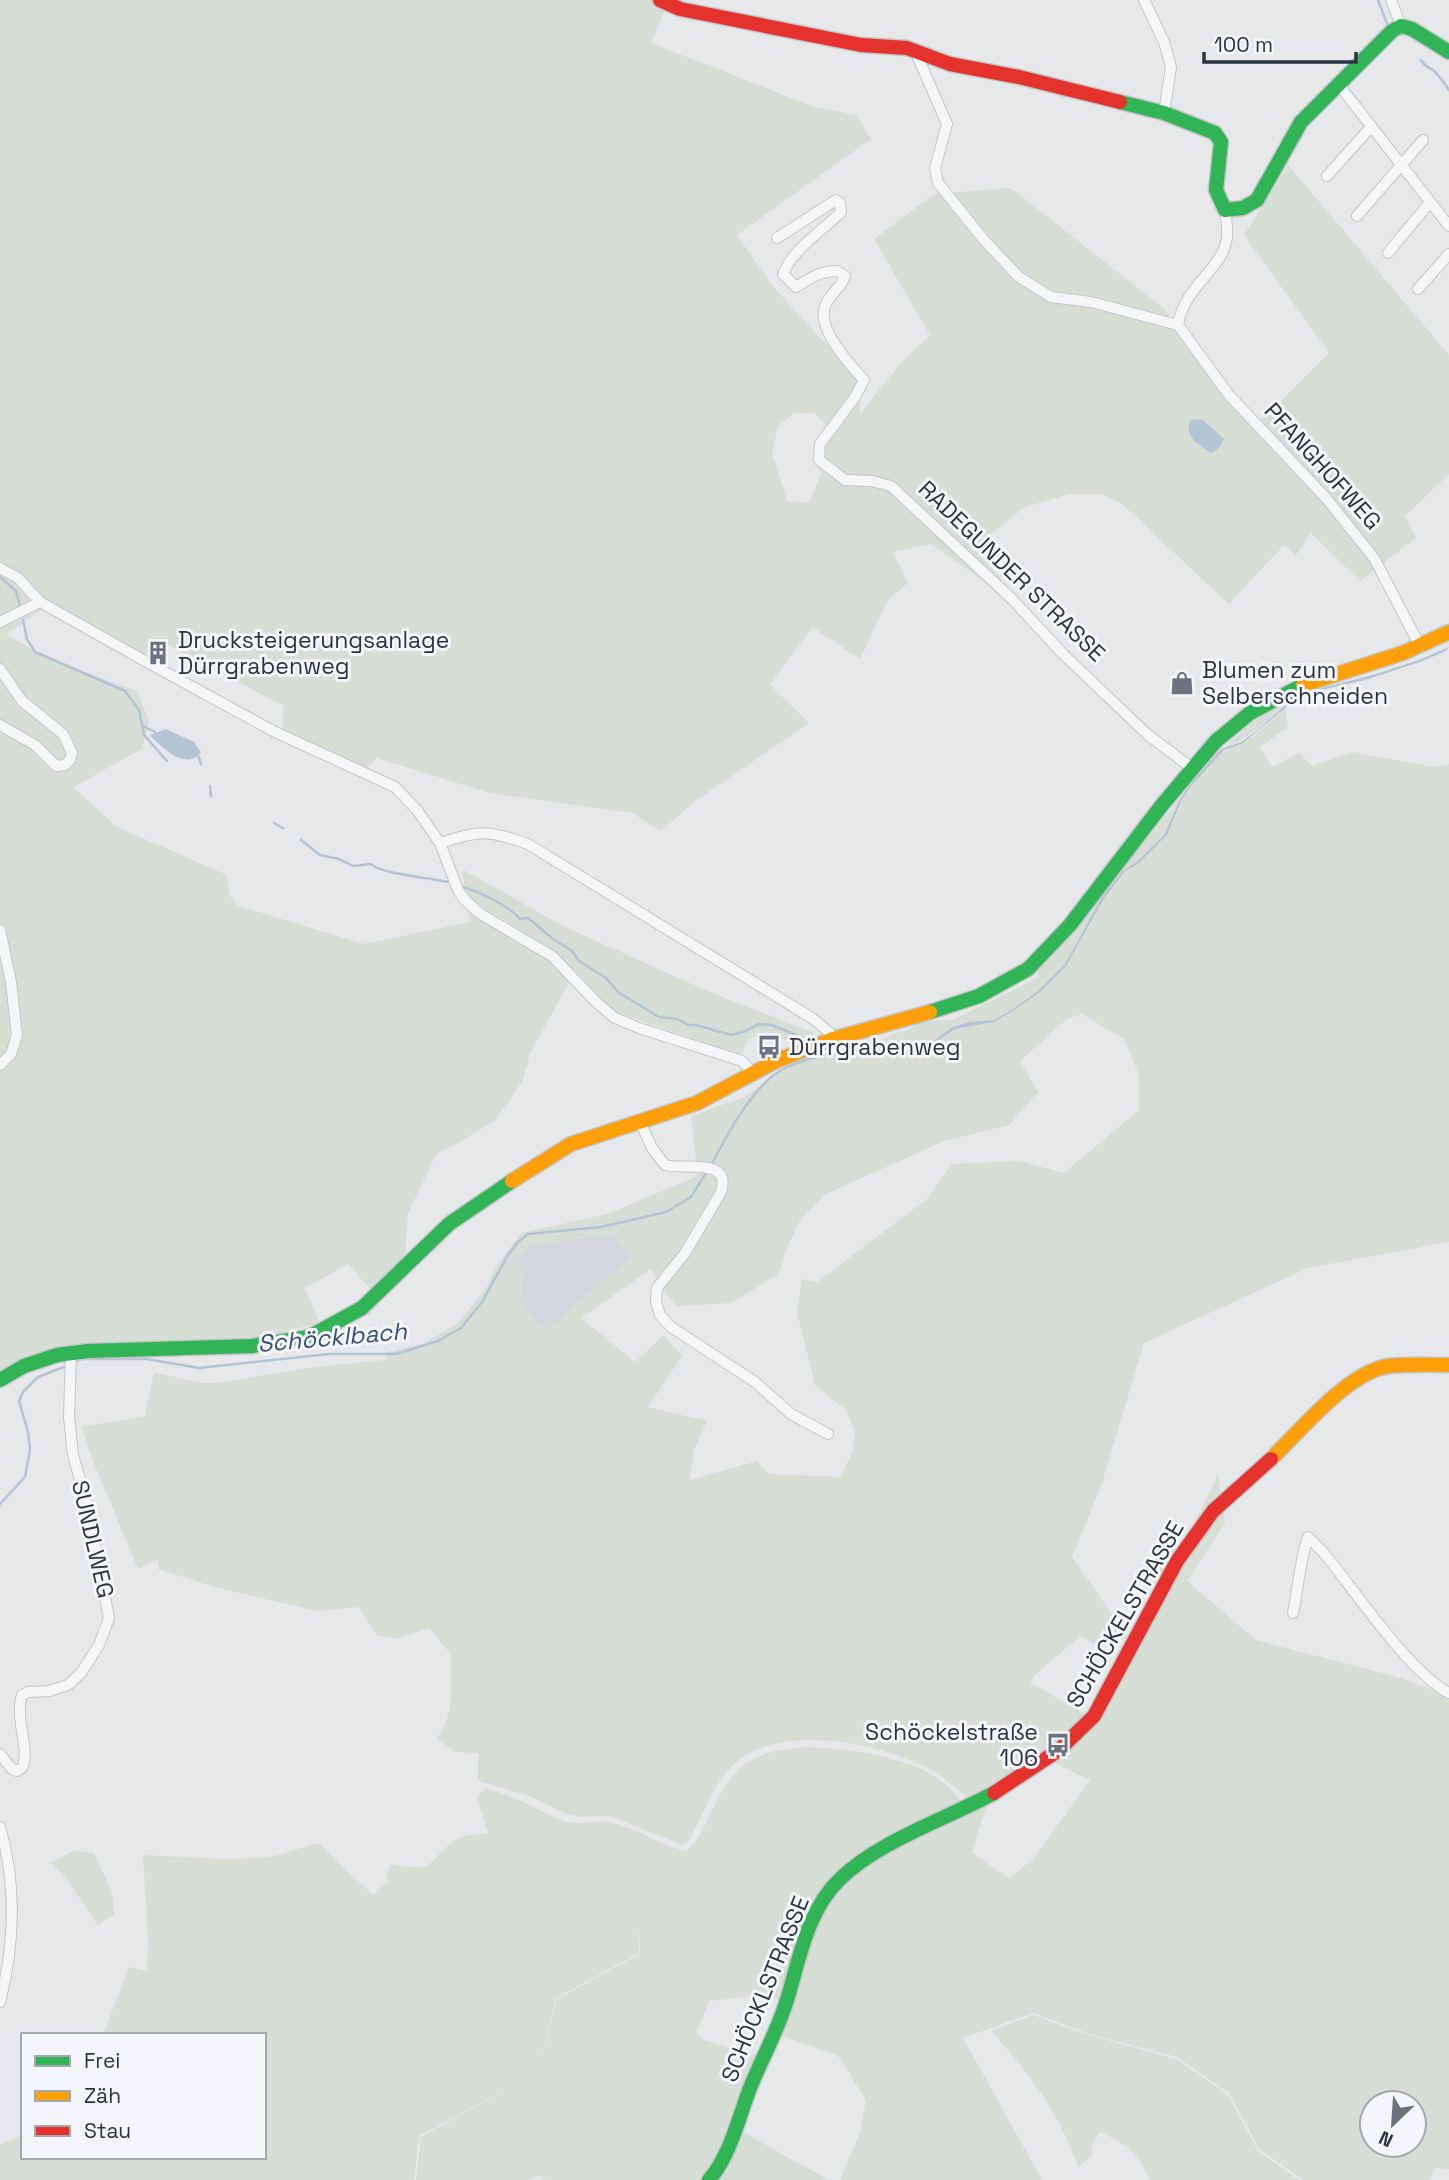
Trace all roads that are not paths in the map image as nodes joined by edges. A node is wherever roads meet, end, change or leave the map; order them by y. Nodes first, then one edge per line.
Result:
1 (660, 0) edge
2 (1144, 0) edge
3 (1391, 0) edge
4 (1401, 26) junction
5 (1449, 52) edge
6 (916, 53) junction
7 (1339, 85) junction
8 (1164, 113) junction
9 (1371, 127) junction
10 (1423, 140) dead end
11 (1401, 164) junction
12 (1327, 176) dead end
13 (1430, 202) junction
14 (1225, 210) junction
15 (1357, 216) dead end
16 (1449, 226) edge
17 (776, 238) dead end
18 (1388, 253) dead end
19 (1449, 254) edge
20 (1418, 289) dead end
21 (1178, 325) junction
22 (0, 568) edge
23 (40, 602) junction
24 (0, 622) edge
25 (1449, 632) edge
26 (1420, 646) junction
27 (0, 668) edge
28 (0, 725) edge
29 (1192, 768) junction
30 (440, 843) junction
31 (0, 930) edge
32 (833, 1039) junction
33 (0, 1065) edge
34 (753, 1074) junction
35 (640, 1122) junction
36 (71, 1353) junction
37 (1449, 1365) edge
38 (0, 1380) edge
39 (828, 1434) dead end
40 (1293, 1613) dead end
41 (1449, 1693) edge
42 (0, 1754) edge
43 (971, 1806) joint
44 (0, 1827) edge
45 (0, 2002) edge
46 (709, 2180) edge

1 - 6 street
2 - 8 street
3 - 4 street
4 - 5 street
4 - 7 street
6 - 8 street
6 - 21 street
7 - 9 street
7 - 14 street
8 - 14 street
9 - 11 street
9 - 12 street
10 - 11 street
11 - 13 street
11 - 15 street
13 - 16 street
13 - 18 street
14 - 21 street
17 - 29 street, RADEGUNDER STRASSE
19 - 20 street
21 - 26 street, PFANGHOFWEG
22 - 23 street
23 - 24 street
23 - 30 street
25 - 26 street
26 - 29 street
27 - 28 street
29 - 32 street
30 - 32 street
30 - 34 street
31 - 33 street
32 - 34 street
34 - 35 street
35 - 36 street
35 - 39 street
36 - 38 street
36 - 42 street, SUNDLWEG
37 - 43 street, SCHÖCKELSTRASSE
40 - 41 street
43 - 46 street, SCHÖCKLSTRASSE
44 - 45 street

